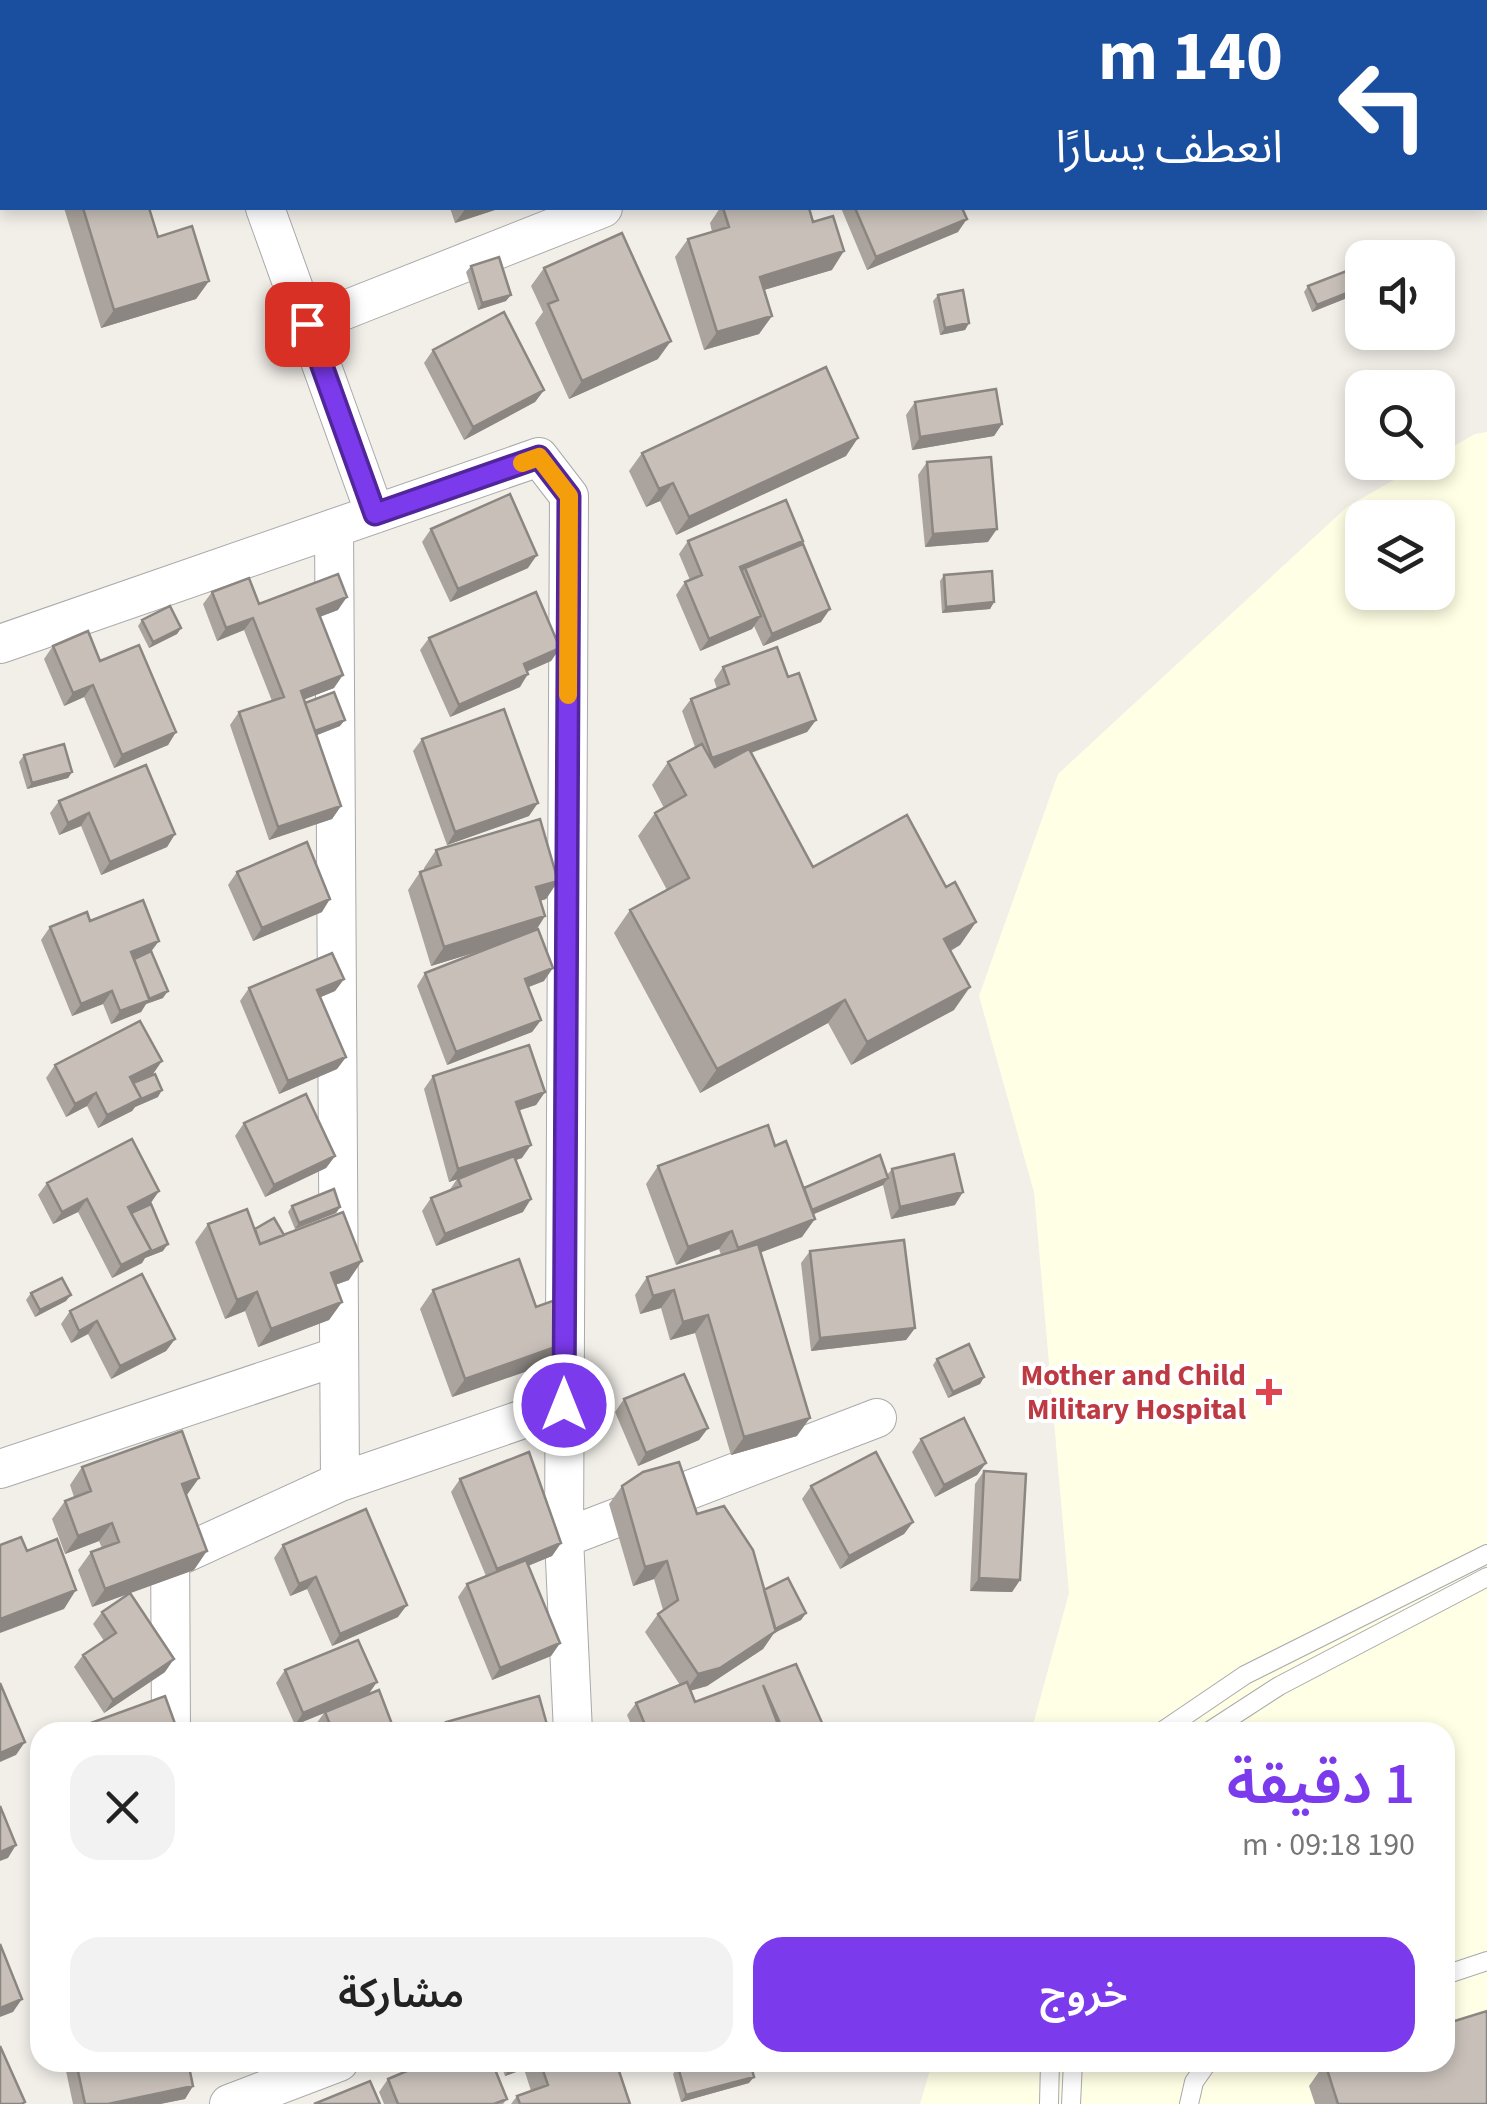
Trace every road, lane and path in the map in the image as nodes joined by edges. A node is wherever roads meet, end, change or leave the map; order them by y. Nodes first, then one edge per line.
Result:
1 (266, 210) edge
2 (599, 210) edge
3 (307, 324) junction
4 (375, 514) junction
5 (334, 528) junction
6 (0, 644) edge
7 (340, 1356) junction
8 (564, 1405) junction
9 (877, 1418) dead end
10 (0, 1469) edge
11 (340, 1482) junction
12 (170, 1504) edge
13 (564, 1538) junction
14 (1487, 1554) edge
15 (170, 1560) junction
16 (1487, 1577) edge
17 (171, 1722) edge
18 (573, 1722) edge
19 (1176, 1722) edge
20 (1223, 1722) edge
21 (1487, 1961) edge
22 (1455, 1972) edge
23 (313, 2072) edge
24 (1050, 2072) edge
25 (1073, 2072) edge
26 (1201, 2072) edge
27 (229, 2104) edge
28 (1050, 2104) edge
29 (1071, 2104) edge
30 (1189, 2104) edge

1 - 3 street
2 - 3 street
3 - 4 street
4 - 5 street
4 - 8 street
5 - 6 street
5 - 7 street
7 - 10 street
7 - 11 street
8 - 11 street
8 - 13 street
9 - 13 street
11 - 15 street
12 - 15 street
13 - 18 street
14 - 19 lane
15 - 17 street
16 - 20 lane
21 - 22 lane
23 - 27 street
24 - 28 lane
25 - 29 lane
26 - 30 lane

